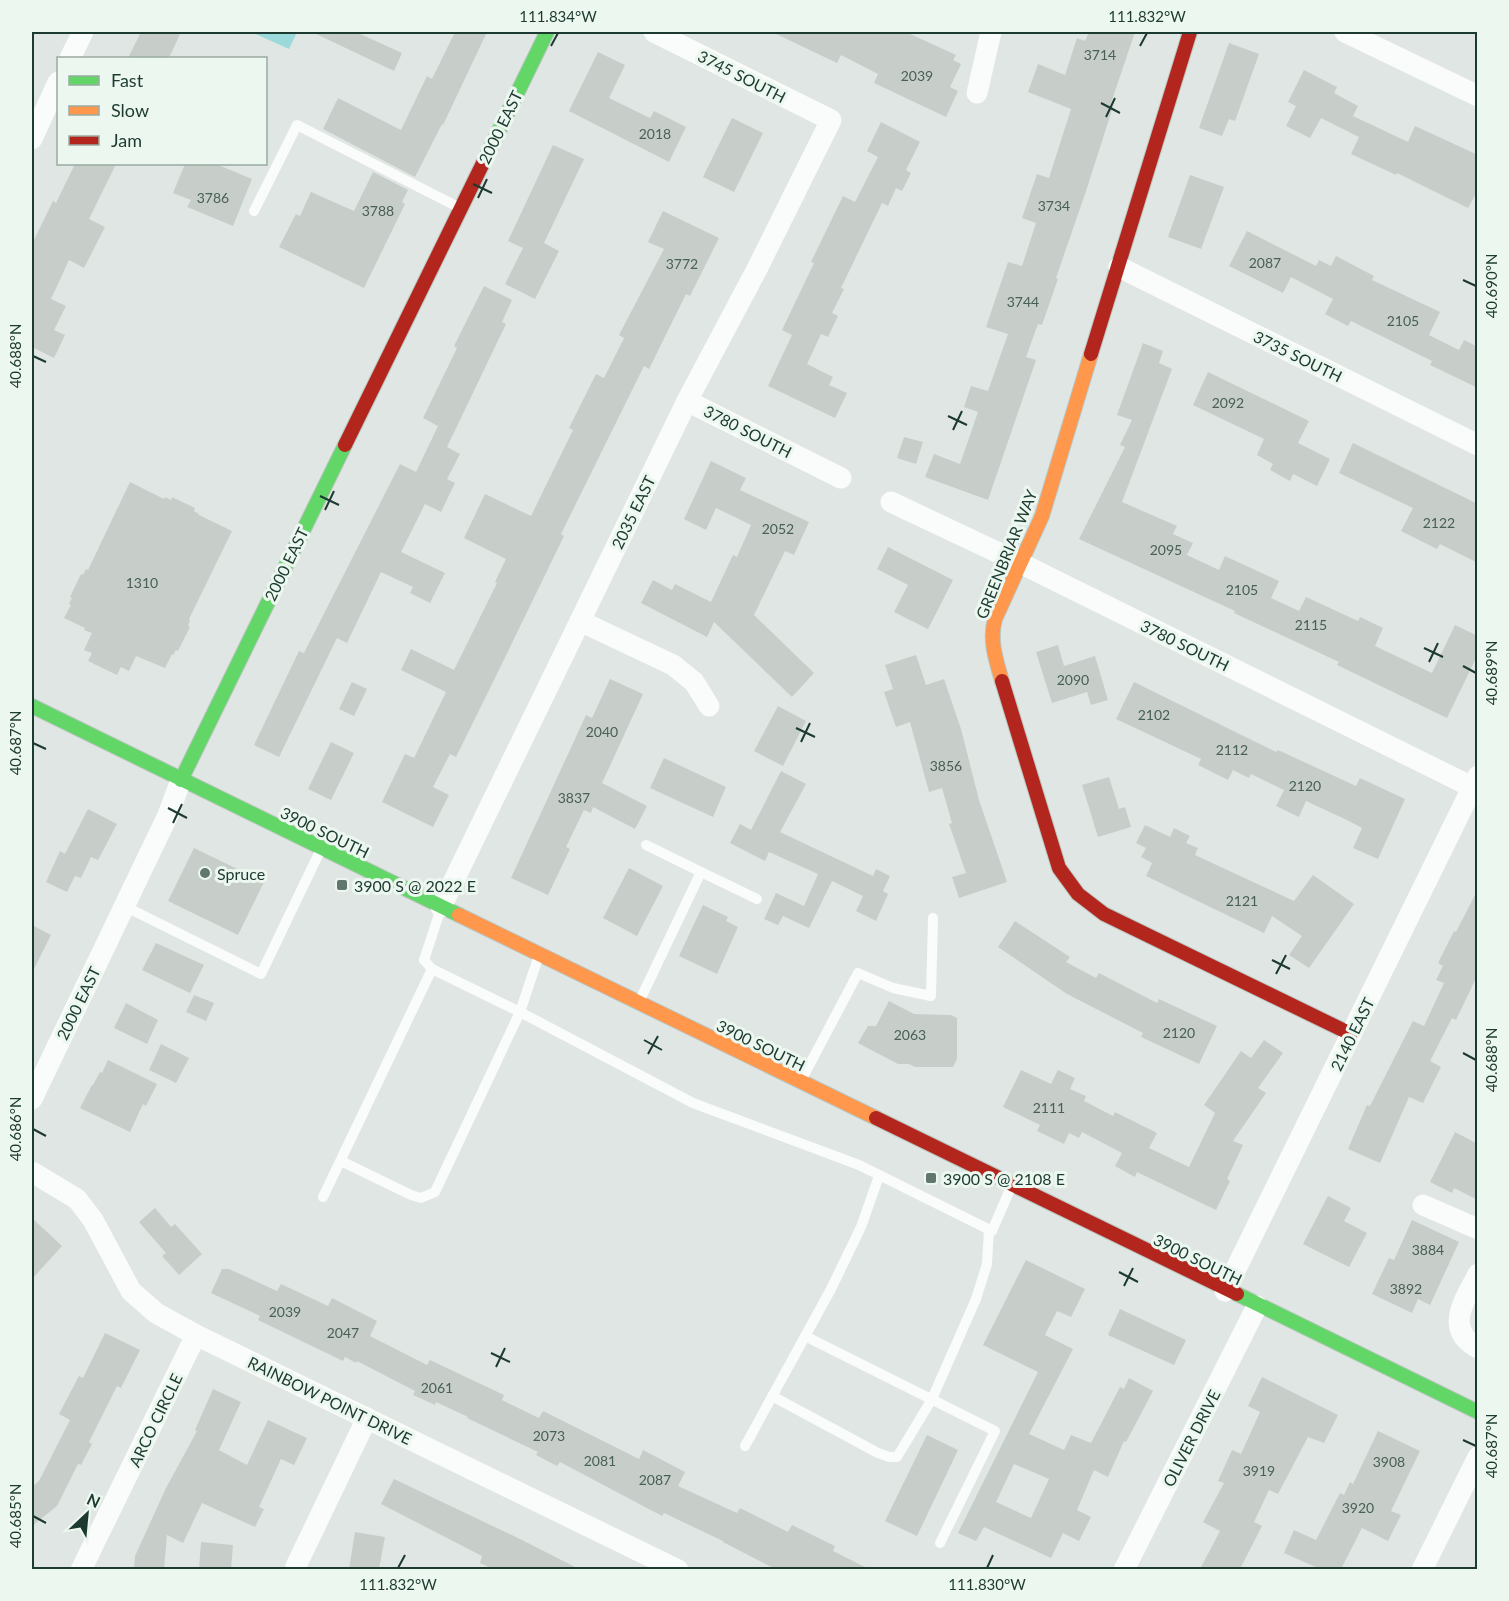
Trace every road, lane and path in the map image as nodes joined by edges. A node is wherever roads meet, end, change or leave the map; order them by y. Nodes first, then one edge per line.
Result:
1 (83, 32) edge
2 (547, 32) edge
3 (654, 32) edge
4 (992, 32) edge
5 (1190, 32) edge
6 (1345, 32) edge
7 (70, 57) edge
8 (57, 84) edge
9 (977, 93) dead end
10 (1478, 96) edge
11 (831, 120) joint
12 (32, 139) edge
13 (460, 208) junction
14 (254, 211) dead end
15 (1119, 267) junction
16 (687, 401) junction
17 (1478, 445) edge
18 (841, 478) dead end
19 (891, 502) dead end
20 (1020, 563) junction
21 (580, 621) junction
22 (32, 706) edge
23 (709, 706) dead end
24 (181, 780) junction
25 (1476, 784) edge
26 (646, 845) dead end
27 (321, 848) junction
28 (701, 872) junction
29 (757, 899) dead end
30 (124, 906) junction
31 (441, 907) junction
32 (933, 918) dead end
33 (539, 955) junction
34 (432, 969) junction
35 (638, 1003) junction
36 (520, 1012) junction
37 (1352, 1034) junction
38 (800, 1082) junction
39 (32, 1099) edge
40 (341, 1161) junction
41 (32, 1172) edge
42 (879, 1176) junction
43 (1011, 1186) junction
44 (323, 1197) dead end
45 (1423, 1205) dead end
46 (1478, 1229) edge
47 (989, 1230) junction
48 (1478, 1274) edge
49 (1225, 1290) junction
50 (1257, 1306) junction
51 (196, 1335) junction
52 (805, 1336) junction
53 (1478, 1348) edge
54 (772, 1396) junction
55 (932, 1399) junction
56 (1478, 1412) edge
57 (367, 1418) junction
58 (745, 1446) dead end
59 (1478, 1457) edge
60 (940, 1543) dead end
61 (296, 1566) dead end
62 (81, 1569) edge
63 (678, 1569) edge
64 (1124, 1569) edge
65 (1422, 1569) edge

1 - 7 street
2 - 13 street, 2000 EAST
3 - 11 street, 3745 SOUTH
4 - 9 street
5 - 15 street, GREENBRIAR WAY
6 - 10 street
8 - 12 street
11 - 16 street, 2035 EAST
13 - 14 lane
13 - 24 street, 2000 EAST
15 - 17 street, 3735 SOUTH
15 - 20 street, GREENBRIAR WAY
16 - 18 street, 3780 SOUTH
16 - 21 street, 2035 EAST
19 - 20 street, 3780 SOUTH
20 - 25 street, 3780 SOUTH
20 - 37 street, GREENBRIAR WAY
21 - 23 street
21 - 31 street, 2035 EAST
22 - 24 street, 3900 SOUTH
24 - 27 street, 3900 SOUTH
24 - 30 street, 2000 EAST
25 - 37 street, 2140 EAST
26 - 28 lane
27 - 30 lane
27 - 31 street, 3900 SOUTH
28 - 29 lane
28 - 35 lane
30 - 39 street, 2000 EAST
31 - 33 street, 3900 SOUTH
31 - 34 lane
32 - 38 lane
33 - 35 street, 3900 SOUTH
33 - 36 lane
34 - 36 lane
34 - 40 lane
35 - 38 street, 3900 SOUTH
36 - 40 lane
36 - 42 lane
37 - 49 street, 2140 EAST
38 - 43 street, 3900 SOUTH
40 - 44 lane
41 - 51 street, RAINBOW POINT DRIVE
42 - 47 lane
42 - 52 lane
43 - 47 lane
43 - 49 street, 3900 SOUTH
45 - 46 street
47 - 55 lane
48 - 53 street
49 - 50 street, 3900 SOUTH
50 - 56 street, 3900 SOUTH
50 - 64 street, OLIVER DRIVE
51 - 57 street, RAINBOW POINT DRIVE
51 - 62 street, ARCO CIRCLE
52 - 54 lane
52 - 55 lane
54 - 55 lane
54 - 58 lane
55 - 60 lane
57 - 61 street
57 - 63 street, RAINBOW POINT DRIVE
59 - 65 street

